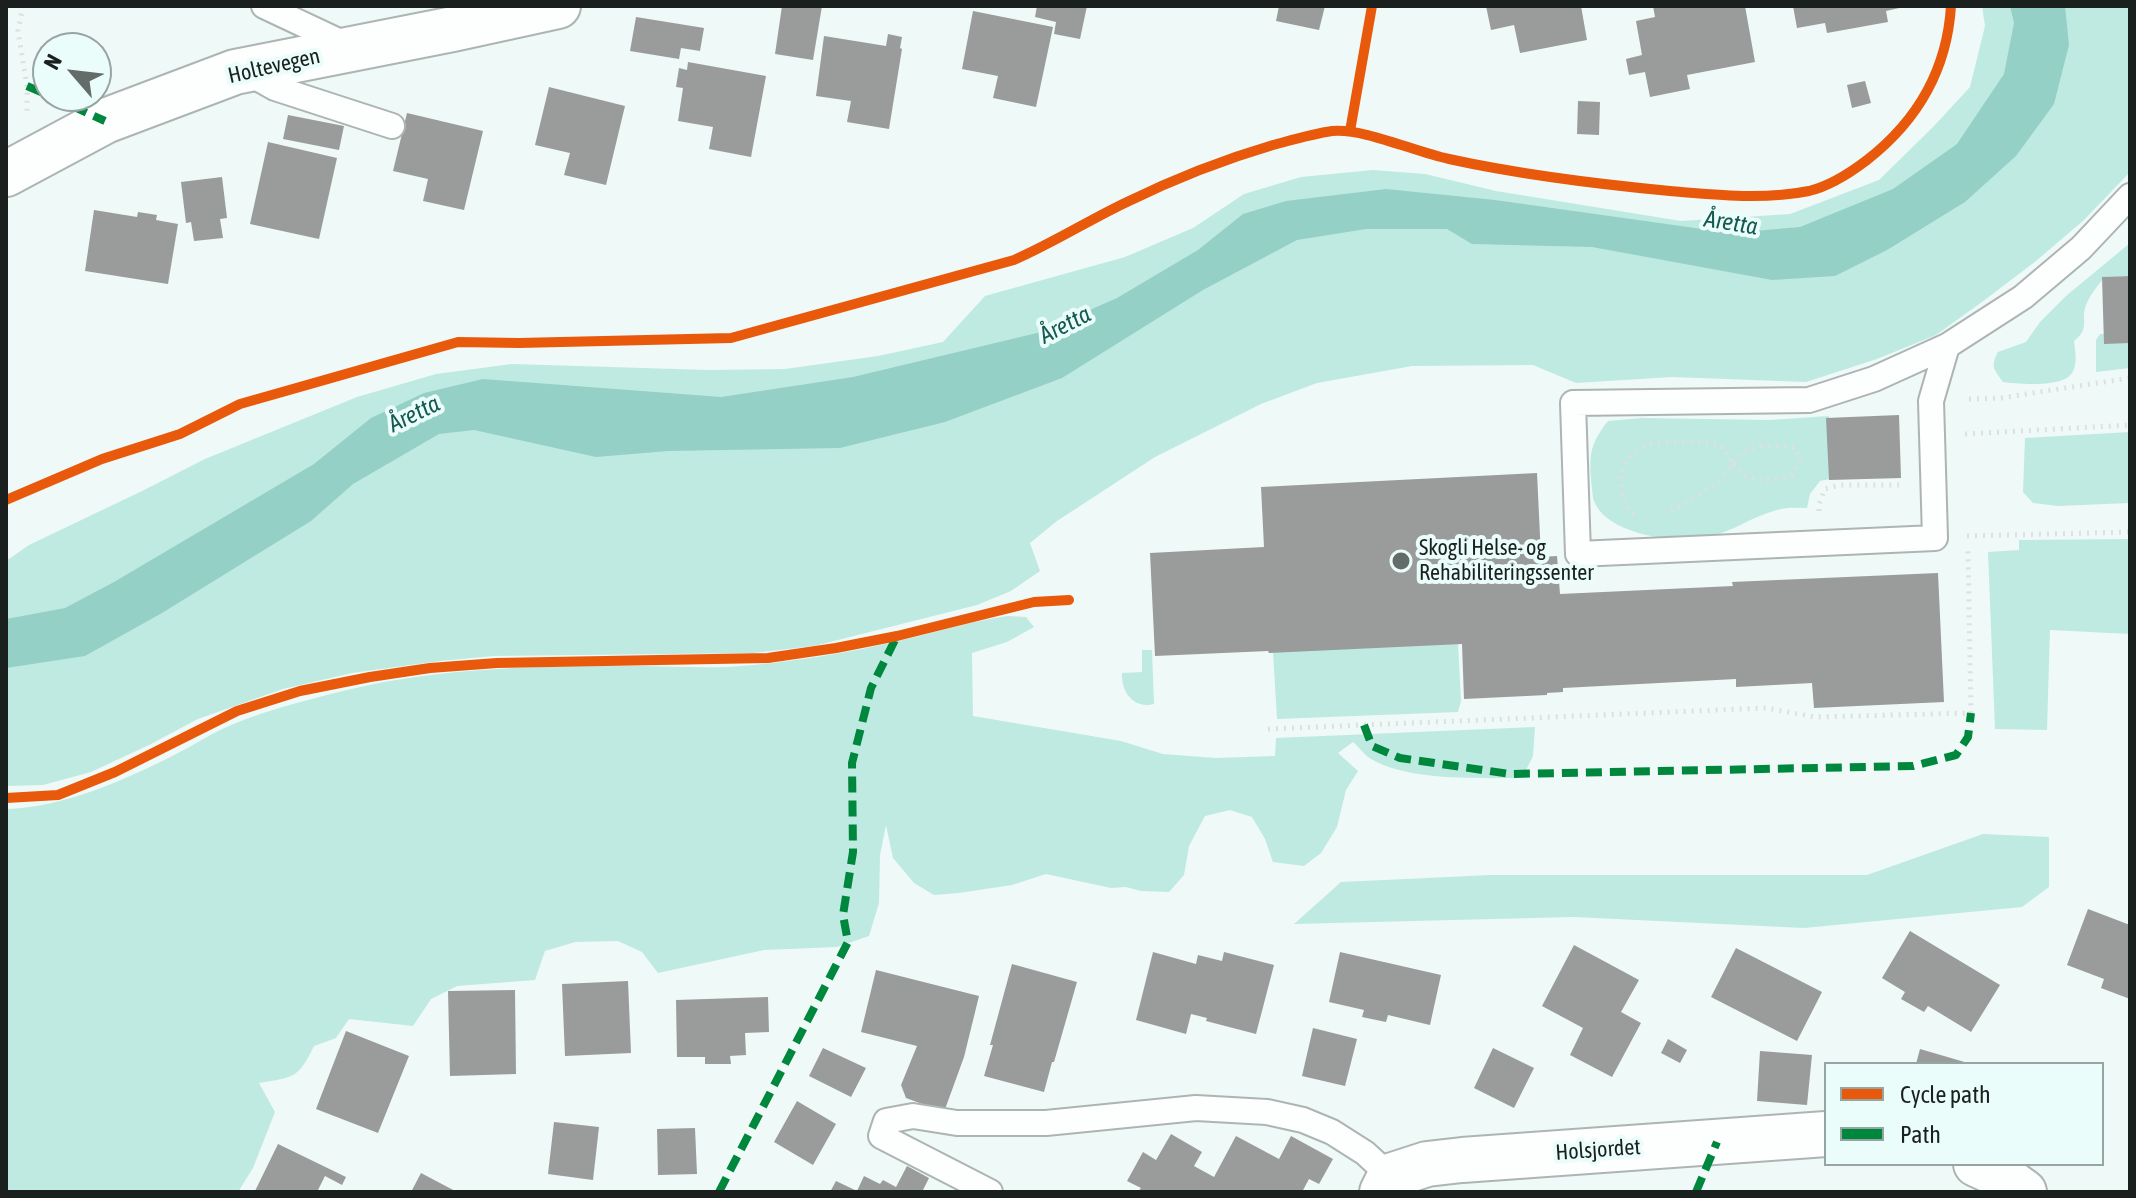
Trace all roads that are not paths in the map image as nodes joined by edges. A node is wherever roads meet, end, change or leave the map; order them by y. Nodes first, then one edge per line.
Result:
1 (264, 6) edge
2 (558, 6) edge
3 (355, 49) junction
4 (245, 71) junction
5 (392, 126) dead end
6 (15, 169) edge
7 (2130, 196) edge
8 (1947, 346) junction
9 (1824, 1134) edge
10 (1980, 1166) edge
11 (1386, 1184) edge
12 (990, 1192) edge
13 (2024, 1192) edge

1 - 3 lane
2 - 3 street, Holtevegen
3 - 4 street, Holtevegen
4 - 5 lane
4 - 6 street, Holtevegen
7 - 8 lane
8 - 8 lane
9 - 11 street, Holsjordet
10 - 13 street
11 - 12 lane

